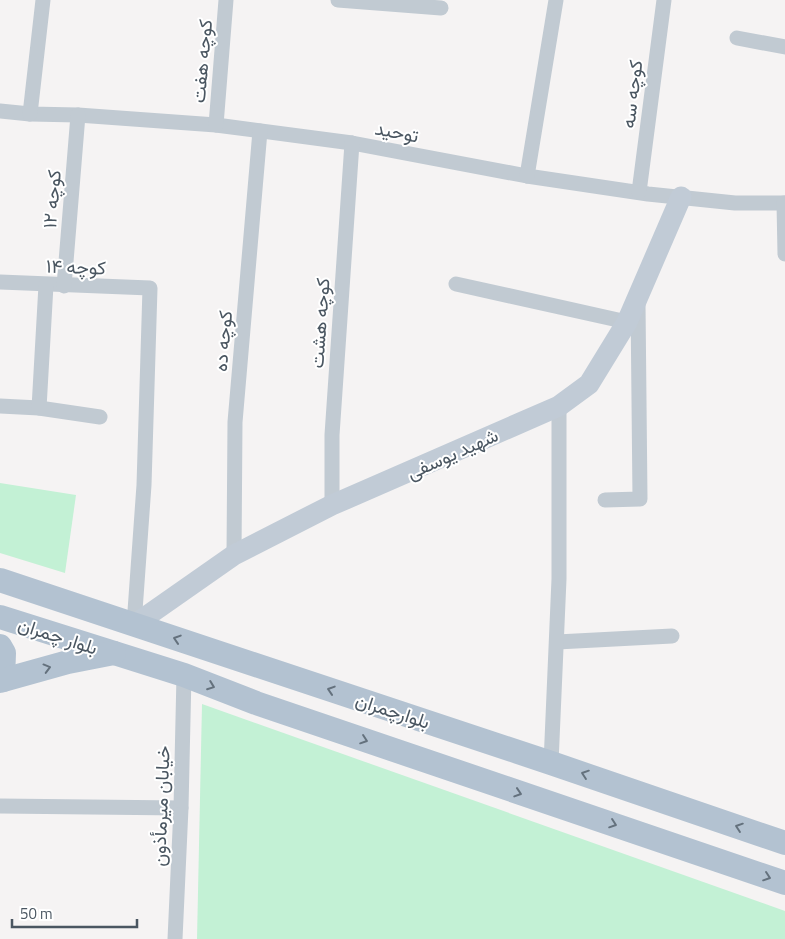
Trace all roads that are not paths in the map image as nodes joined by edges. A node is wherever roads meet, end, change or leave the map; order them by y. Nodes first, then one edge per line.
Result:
1 (43, 0) edge
2 (226, 0) edge
3 (338, 0) edge
4 (556, 0) edge
5 (664, 0) edge
6 (441, 8) dead end
7 (737, 38) dead end
8 (785, 47) edge
9 (0, 111) edge
10 (30, 114) junction
11 (78, 115) junction
12 (216, 125) junction
13 (260, 131) junction
14 (352, 143) junction
15 (527, 176) junction
16 (639, 192) junction
17 (681, 197) junction
18 (784, 203) edge
19 (785, 254) edge
20 (0, 282) edge
21 (456, 284) dead end
22 (46, 285) junction
23 (64, 286) junction
24 (638, 297) junction
25 (627, 322) junction
26 (0, 406) edge
27 (559, 406) junction
28 (39, 408) junction
29 (100, 417) dead end
30 (605, 500) dead end
31 (332, 505) junction
32 (234, 555) junction
33 (0, 580) edge
34 (0, 617) edge
35 (134, 625) junction
36 (672, 636) dead end
37 (556, 642) junction
38 (0, 646) edge
39 (115, 653) junction
40 (184, 675) junction
41 (1, 681) edge
42 (551, 763) junction
43 (0, 806) edge
44 (180, 808) junction
45 (785, 843) edge
46 (785, 883) edge
47 (175, 939) edge

1 - 10 street
2 - 12 street, کوچه هفت
3 - 6 street
4 - 15 street
5 - 16 street, کوچه سه
7 - 8 street
9 - 10 street, توحید
10 - 11 street, توحید
11 - 12 street, توحید
11 - 23 street, کوچه ۱۲
12 - 13 street, توحید
13 - 14 street, توحید
13 - 32 street, کوچه ده
14 - 15 street, توحید
14 - 31 street, کوچه هشت
15 - 16 street, توحید
16 - 17 street, توحید
17 - 18 street, توحید
17 - 24 street, شهید یوسفی
18 - 19 street
20 - 22 street, کوچه ۱۴
21 - 25 street
22 - 23 street, کوچه ۱۴
22 - 28 street
23 - 35 street, کوچه ۱۴
24 - 25 street, شهید یوسفی
24 - 30 street
25 - 27 street, شهید یوسفی
26 - 28 street
27 - 31 street, شهید یوسفی
27 - 37 street
28 - 29 street
31 - 32 street, شهید یوسفی
32 - 35 street, شهید یوسفی
33 - 35 main road, بلوارچمران
34 - 39 main road, بلوار چمران
42 -> 35 main road, بلوارچمران
36 - 37 street
37 - 42 street
38 - 41 main road
39 - 40 main road, بلوار چمران
41 -> 39 main road
40 - 44 street, خیابان میرمأذون
40 -> 46 main road, بلوار چمران
45 -> 42 main road, بلوارچمران
43 - 44 street
44 - 47 street, خیابان میرمأذون

